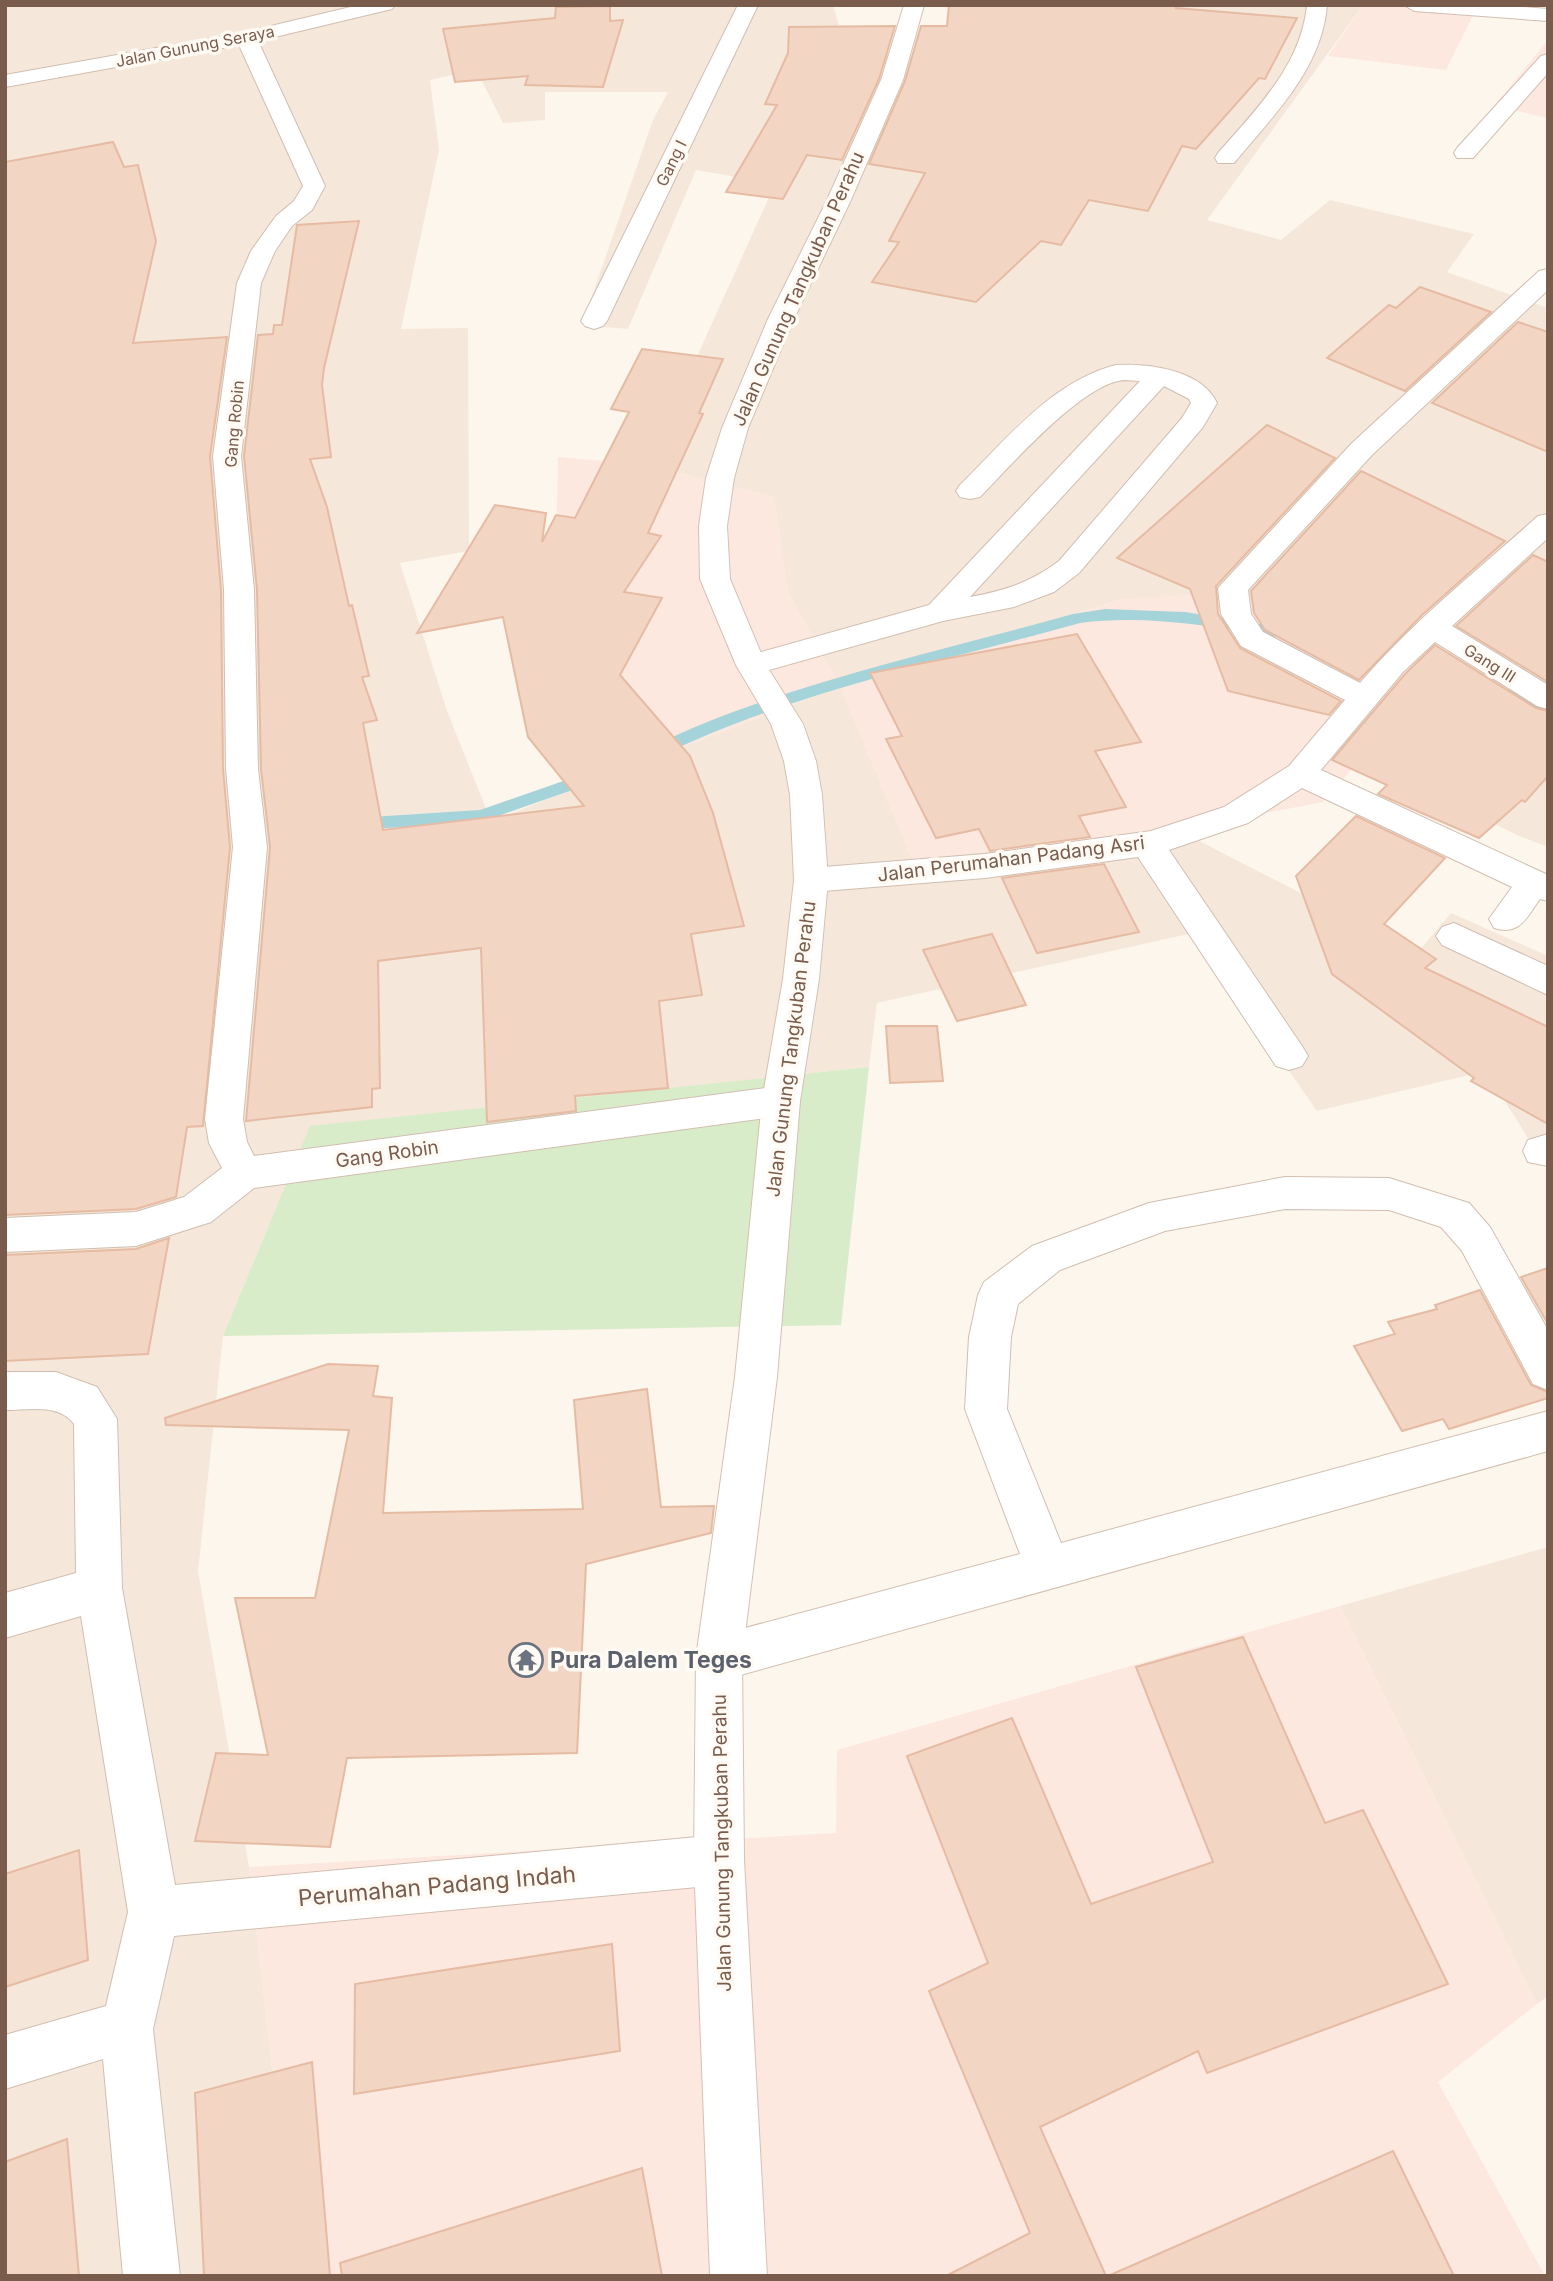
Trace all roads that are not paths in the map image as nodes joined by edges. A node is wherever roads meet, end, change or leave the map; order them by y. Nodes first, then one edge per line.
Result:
1 (385, 5) edge
2 (748, 5) edge
3 (914, 5) edge
4 (1317, 5) edge
5 (1414, 5) edge
6 (1548, 15) edge
7 (246, 37) junction
8 (1548, 60) edge
9 (5, 81) edge
10 (1465, 153) dead end
11 (1226, 158) dead end
12 (1548, 276) edge
13 (594, 321) dead end
14 (1160, 376) junction
15 (970, 491) dead end
16 (1543, 535) edge
17 (940, 612) junction
18 (1426, 632) junction
19 (754, 672) junction
20 (1363, 697) junction
21 (1548, 699) edge
22 (1300, 774) junction
23 (1147, 844) junction
24 (811, 880) junction
25 (1541, 886) edge
26 (1506, 919) dead end
27 (1454, 936) dead end
28 (1548, 982) edge
29 (1289, 1056) dead end
30 (781, 1101) junction
31 (244, 1173) junction
32 (5, 1235) edge
33 (1548, 1371) edge
34 (5, 1391) edge
35 (1548, 1431) edge
36 (1048, 1568) junction
37 (99, 1588) junction
38 (5, 1616) edge
39 (719, 1658) junction
40 (719, 1860) junction
41 (154, 1912) junction
42 (127, 2029) junction
43 (5, 2062) edge
44 (152, 2276) edge
45 (739, 2276) edge

1 - 7 street, Jalan Gunung Seraya
2 - 13 street, Gang I
3 - 19 street, Jalan Gunung Tangkuban Perahu
4 - 11 street
5 - 6 street
7 - 9 street, Jalan Gunung Seraya
7 - 31 street, Gang Robin
8 - 10 street
12 - 20 street
14 - 15 street
14 - 17 street
14 - 17 street
16 - 18 street
17 - 19 street
18 - 20 street, Jalan Perumahan Padang Asri
18 - 21 street, Gang III
19 - 24 street, Jalan Gunung Tangkuban Perahu
20 - 22 street, Jalan Perumahan Padang Asri
22 - 23 street, Jalan Perumahan Padang Asri
22 - 25 street
23 - 24 street, Jalan Perumahan Padang Asri
23 - 29 street
24 - 30 street, Jalan Gunung Tangkuban Perahu
25 - 26 street
27 - 28 street
30 - 31 street, Gang Robin
30 - 39 street, Jalan Gunung Tangkuban Perahu
31 - 32 street
33 - 36 street
34 - 37 street
35 - 36 street
36 - 39 street
37 - 38 street
37 - 41 street
39 - 40 street, Jalan Gunung Tangkuban Perahu
40 - 41 street, Perumahan Padang Indah
40 - 45 street, Jalan Gunung Tangkuban Perahu
41 - 42 street
42 - 43 street
42 - 44 street

